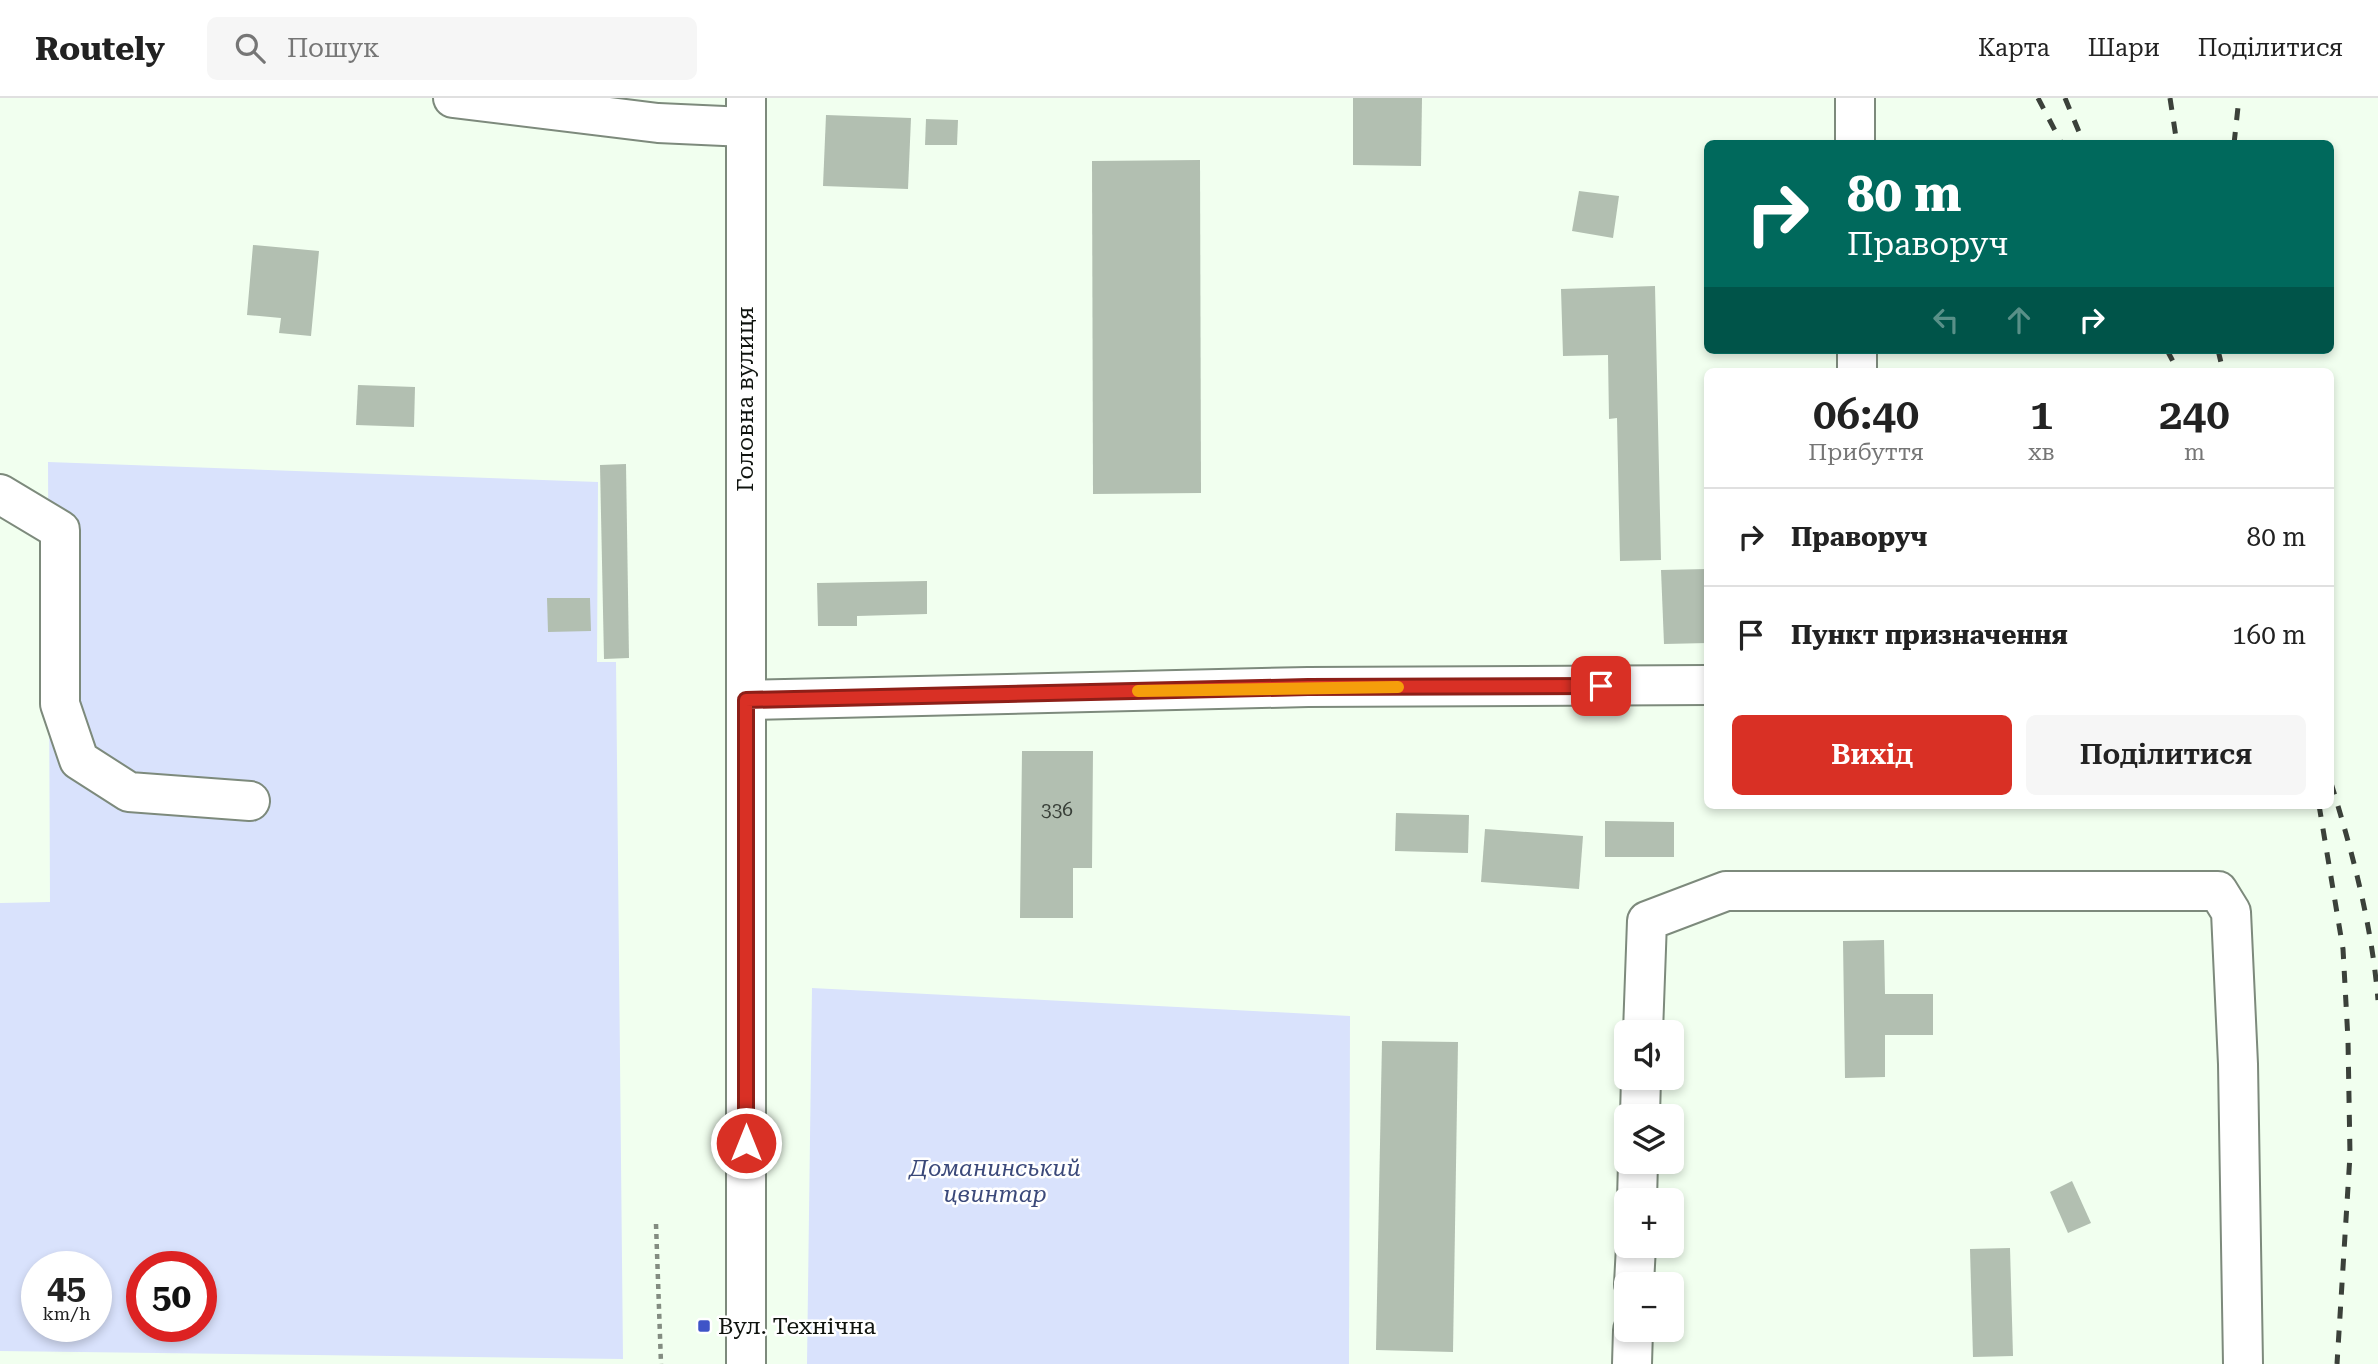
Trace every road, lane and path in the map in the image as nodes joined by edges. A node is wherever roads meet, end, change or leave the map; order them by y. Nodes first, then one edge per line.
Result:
1 (453, 98) edge
2 (1855, 98) edge
3 (748, 105) edge
4 (1855, 140) edge
5 (0, 495) edge
6 (1704, 685) edge
7 (746, 700) junction
8 (250, 801) dead end
9 (1643, 1020) edge
10 (656, 1224) dead end
11 (1633, 1342) edge
12 (661, 1364) edge
13 (746, 1364) edge
14 (1632, 1364) edge
15 (2243, 1364) edge

1 - 3 main road
2 - 4 main road
3 - 7 main road, Головна вулиця
5 - 8 main road
6 - 7 main road
7 - 13 main road, Головна вулиця
9 - 15 main road
10 - 12 path
11 - 14 main road

